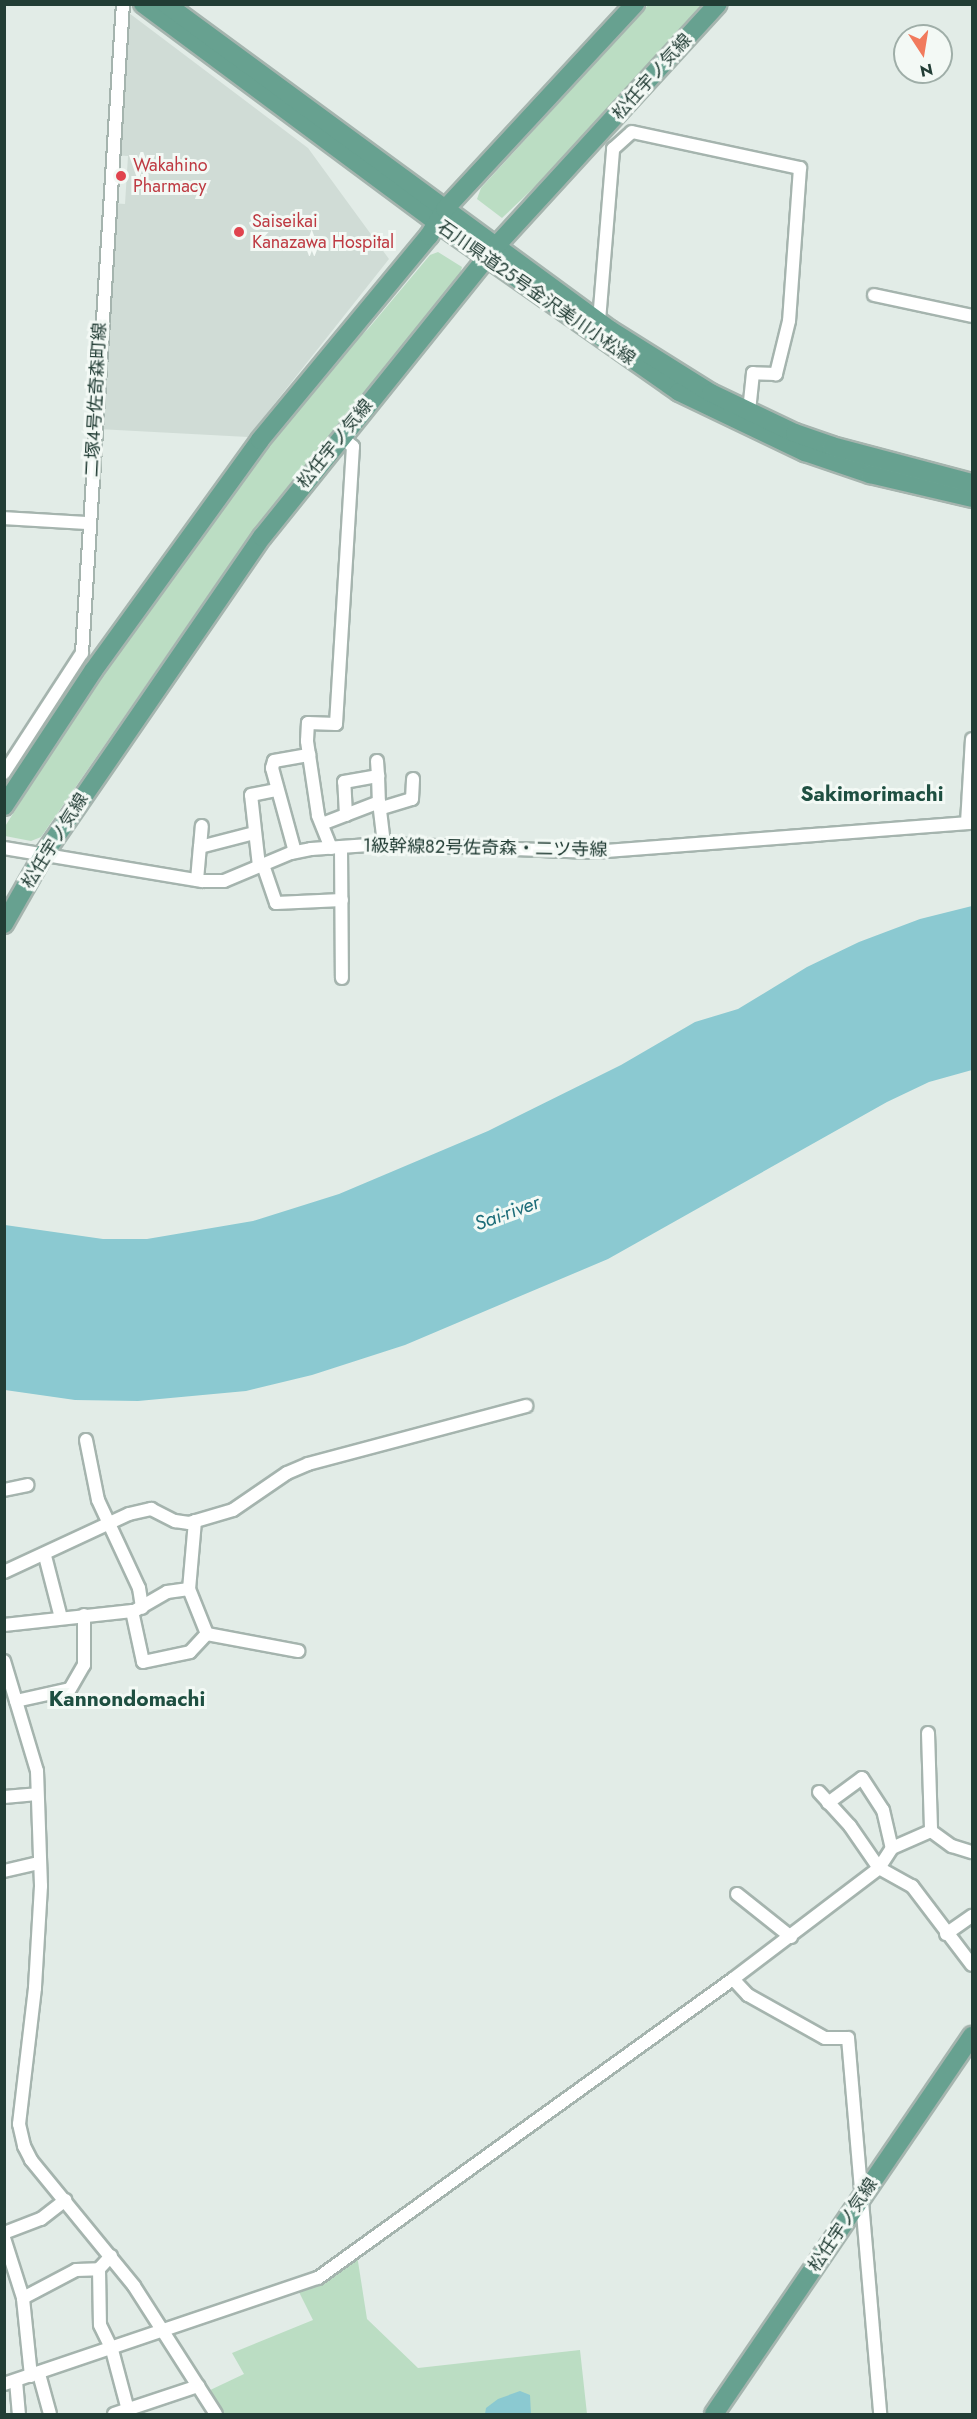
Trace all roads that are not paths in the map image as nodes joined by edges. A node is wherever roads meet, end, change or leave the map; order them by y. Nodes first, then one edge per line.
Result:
1 (123, 4) edge
2 (143, 4) edge
3 (166, 4) edge
4 (635, 4) edge
5 (718, 4) edge
6 (441, 216) junction
7 (492, 252) junction
8 (874, 296) dead end
9 (972, 316) edge
10 (599, 321) junction
11 (749, 412) junction
12 (341, 436) junction
13 (972, 483) edge
14 (972, 498) edge
15 (4, 518) edge
16 (89, 523) junction
17 (82, 653) junction
18 (93, 671) junction
19 (972, 739) edge
20 (309, 755) junction
21 (377, 761) dead end
22 (4, 773) edge
23 (378, 776) junction
24 (413, 779) dead end
25 (276, 790) junction
26 (381, 805) junction
27 (4, 806) edge
28 (346, 815) junction
29 (970, 823) edge
30 (322, 824) junction
31 (202, 826) dead end
32 (254, 833) junction
33 (384, 844) junction
34 (200, 847) junction
35 (4, 848) edge
36 (336, 848) junction
37 (295, 852) junction
38 (44, 854) junction
39 (261, 866) junction
40 (197, 880) junction
41 (342, 900) junction
42 (4, 924) edge
43 (342, 978) dead end
44 (526, 1406) dead end
45 (86, 1440) dead end
46 (27, 1485) dead end
47 (4, 1490) edge
48 (195, 1521) junction
49 (108, 1522) junction
50 (45, 1556) junction
51 (4, 1572) edge
52 (189, 1589) junction
53 (137, 1610) junction
54 (84, 1615) junction
55 (61, 1618) junction
56 (4, 1625) edge
57 (207, 1634) junction
58 (298, 1651) dead end
59 (5, 1662) edge
60 (16, 1701) junction
61 (928, 1733) dead end
62 (819, 1792) dead end
63 (37, 1794) junction
64 (4, 1797) edge
65 (828, 1803) junction
66 (931, 1831) junction
67 (892, 1848) junction
68 (972, 1852) edge
69 (39, 1863) junction
70 (879, 1868) junction
71 (4, 1871) edge
72 (737, 1894) dead end
73 (972, 1916) edge
74 (946, 1934) junction
75 (791, 1937) junction
76 (972, 1965) edge
77 (734, 1979) junction
78 (972, 2036) edge
79 (862, 2198) junction
80 (65, 2200) junction
81 (4, 2233) edge
82 (4, 2238) edge
83 (111, 2256) junction
84 (99, 2269) junction
85 (23, 2298) junction
86 (165, 2333) junction
87 (112, 2350) junction
88 (35, 2375) junction
89 (10, 2383) edge
90 (198, 2386) junction
91 (129, 2413) edge
92 (19, 2415) edge
93 (50, 2415) edge
94 (114, 2415) edge
95 (216, 2415) edge
96 (714, 2415) edge
97 (880, 2415) edge

1 - 16 street, 二塚4号佐奇森町線
2 - 6 main road, 石川県道25号金沢美川小松線
3 - 6 main road, 石川県道25号金沢美川小松線
4 - 6 main road
5 - 7 main road, 松任宇ノ気線
6 - 7 main road, 石川県道25号金沢美川小松線
6 - 18 main road
7 - 10 main road, 石川県道25号金沢美川小松線
7 - 12 main road, 松任宇ノ気線
7 - 14 main road, 石川県道25号金沢美川小松線
8 - 9 street
10 - 11 main road, 石川県道25号金沢美川小松線
10 - 11 street
11 - 13 main road, 石川県道25号金沢美川小松線
12 - 20 street
12 - 38 main road, 松任宇ノ気線
15 - 16 street
16 - 17 street, 二塚4号佐奇森町線
17 - 18 street
17 - 22 street, 二塚4号佐奇森町線
18 - 27 main road
19 - 29 street
20 - 25 street
20 - 30 street
21 - 23 street
23 - 26 street
23 - 28 street
24 - 26 street
25 - 32 street
25 - 37 street
26 - 28 street
26 - 33 street
28 - 30 street
29 - 33 street, 1級幹線82号佐奇森・二ツ寺線
30 - 36 street
31 - 34 street
32 - 34 street
32 - 39 street
33 - 36 street, 1級幹線82号佐奇森・二ツ寺線
34 - 40 street
35 - 38 street, 1級幹線82号佐奇森・二ツ寺線
36 - 37 street, 1級幹線82号佐奇森・二ツ寺線
36 - 41 street
37 - 39 street, 1級幹線82号佐奇森・二ツ寺線
38 - 40 street, 1級幹線82号佐奇森・二ツ寺線
38 - 42 main road, 松任宇ノ気線
39 - 40 street, 1級幹線82号佐奇森・二ツ寺線
39 - 41 street
41 - 43 street
44 - 48 street
45 - 49 street
46 - 47 street
48 - 49 street
48 - 52 street
49 - 50 street
49 - 53 street
50 - 51 street
50 - 55 street
52 - 53 street
52 - 57 street
53 - 54 street
53 - 57 street
54 - 55 street
54 - 60 street
55 - 56 street
57 - 58 street
59 - 60 street
60 - 63 street
61 - 66 street
62 - 65 street
63 - 64 street
63 - 69 street
65 - 67 street
65 - 70 street
66 - 67 street
66 - 68 street
67 - 70 street
69 - 71 street
69 - 80 street
70 - 74 street
70 - 75 street
72 - 75 street
73 - 74 street
74 - 76 street
75 - 77 street
77 - 79 street
77 - 86 street
78 - 79 main road, 松任宇ノ気線
79 - 96 main road, 松任宇ノ気線
79 - 97 street
80 - 81 street
80 - 83 street
82 - 85 street
83 - 84 street
83 - 86 street
84 - 85 street
84 - 87 street
85 - 88 street
86 - 87 street
86 - 90 street
87 - 88 street
87 - 91 street
88 - 89 street
88 - 93 street
89 - 92 street
90 - 91 street
90 - 95 street
91 - 94 street

